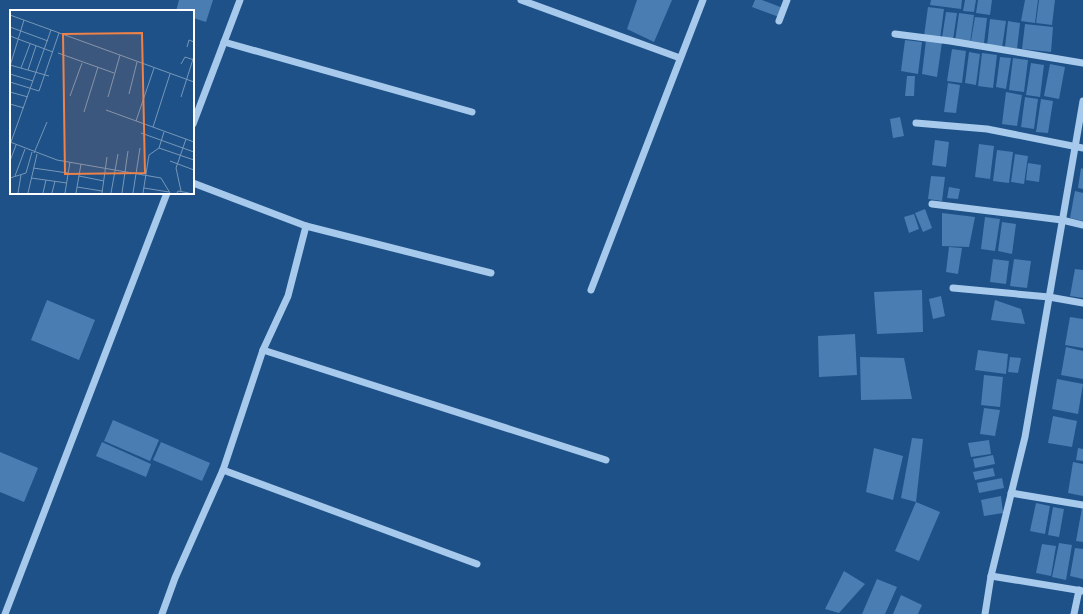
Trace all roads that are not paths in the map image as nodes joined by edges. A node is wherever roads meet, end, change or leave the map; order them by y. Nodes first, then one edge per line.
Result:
1 (240, 0) edge
2 (521, 0) edge
3 (703, 0) edge
4 (787, 0) edge
5 (779, 21) dead end
6 (895, 34) dead end
7 (224, 42) junction
8 (680, 58) junction
9 (1083, 63) edge
10 (1083, 101) edge
11 (472, 112) dead end
12 (194, 121) edge
13 (916, 123) dead end
14 (1079, 147) edge
15 (194, 183) edge
16 (167, 194) edge
17 (932, 204) dead end
18 (1062, 220) junction
19 (1083, 225) edge
20 (306, 226) junction
21 (491, 273) dead end
22 (953, 288) dead end
23 (591, 290) dead end
24 (1049, 297) junction
25 (1083, 303) edge
26 (263, 350) junction
27 (606, 460) dead end
28 (223, 470) junction
29 (1011, 493) junction
30 (1083, 505) edge
31 (477, 564) dead end
32 (991, 576) junction
33 (1081, 591) edge
34 (5, 614) edge
35 (162, 614) edge
36 (985, 614) edge
37 (1074, 614) edge

1 - 7 street
2 - 8 street
3 - 8 street
4 - 5 street
6 - 9 street
7 - 11 street
7 - 12 street
8 - 23 street
10 - 14 street
13 - 14 street
14 - 18 street
15 - 20 street
16 - 34 street
17 - 18 street
18 - 19 street
18 - 24 street
20 - 21 street
20 - 26 street
22 - 24 street
24 - 25 street
24 - 29 street
26 - 27 street
26 - 28 street
28 - 31 street
28 - 35 street
29 - 30 street
29 - 32 street
32 - 33 street
32 - 36 street
33 - 37 street

